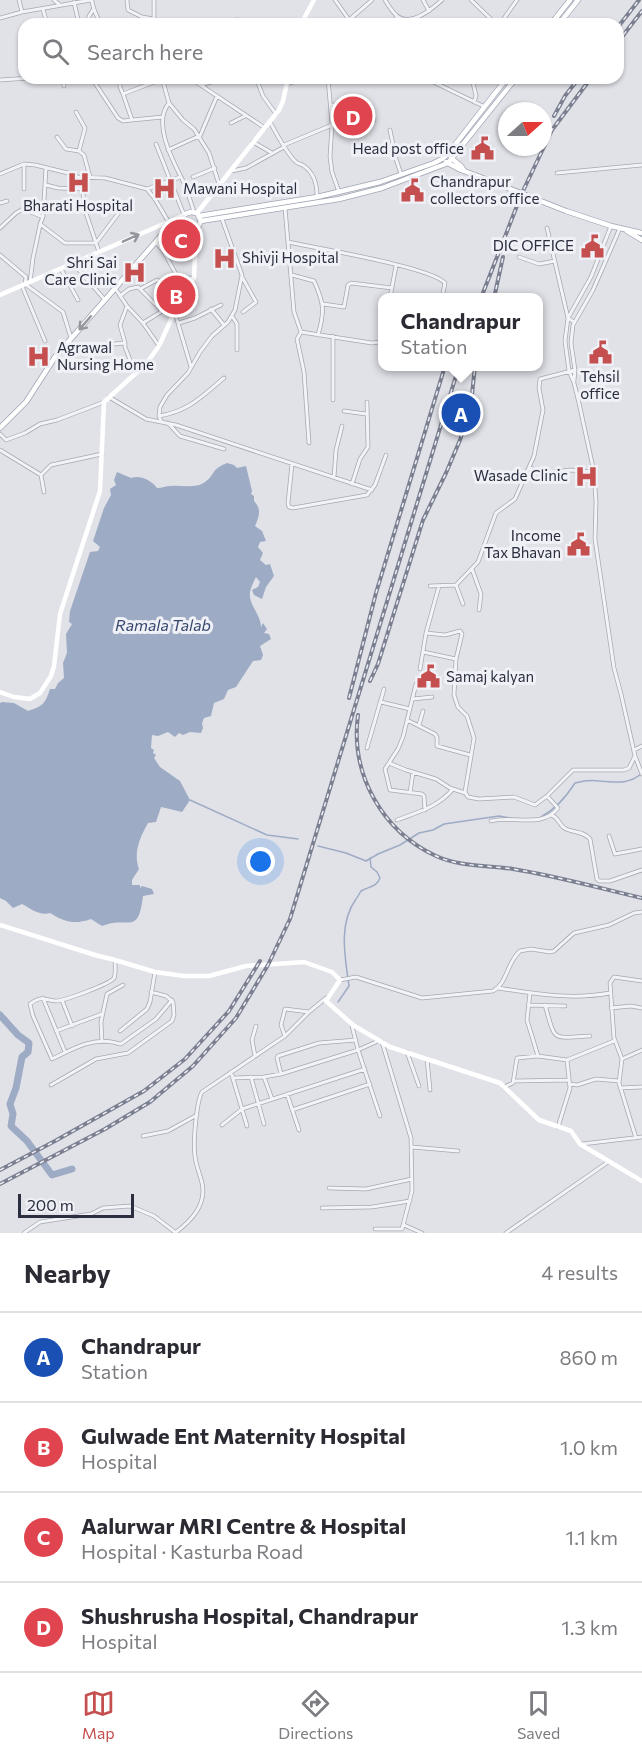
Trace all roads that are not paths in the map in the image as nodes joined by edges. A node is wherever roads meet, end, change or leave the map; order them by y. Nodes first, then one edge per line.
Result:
1 (19, 0) edge
2 (54, 0) edge
3 (92, 0) edge
4 (127, 0) edge
5 (153, 0) edge
6 (314, 0) edge
7 (335, 0) edge
8 (372, 0) edge
9 (385, 0) edge
10 (423, 0) edge
11 (442, 0) edge
12 (471, 0) edge
13 (518, 0) edge
14 (570, 0) edge
15 (578, 0) edge
16 (74, 2) junction
17 (60, 5) junction
18 (42, 9) junction
19 (93, 10) junction
20 (22, 12) junction
21 (429, 12) junction
22 (398, 17) edge
23 (0, 18) edge
24 (45, 18) edge
25 (78, 18) edge
26 (88, 18) edge
27 (97, 18) edge
28 (148, 18) edge
29 (154, 18) edge
30 (305, 18) edge
31 (348, 18) edge
32 (351, 18) edge
33 (414, 18) edge
34 (491, 18) edge
35 (503, 18) edge
36 (555, 18) edge
37 (564, 18) edge
38 (18, 79) edge
39 (0, 80) edge
40 (95, 84) dead end
41 (120, 84) edge
42 (147, 84) edge
43 (164, 84) edge
44 (204, 84) edge
45 (258, 84) edge
46 (286, 84) edge
47 (329, 84) edge
48 (437, 84) edge
49 (474, 84) edge
50 (502, 84) edge
51 (511, 84) edge
52 (201, 85) joint
53 (123, 94) junction
54 (218, 96) junction
55 (474, 102) junction
56 (169, 103) junction
57 (331, 105) junction
58 (485, 105) junction
59 (493, 108) junction
60 (76, 112) dead end
61 (276, 114) junction
62 (246, 115) junction
63 (163, 117) junction
64 (132, 120) junction
65 (374, 120) dead end
66 (270, 122) junction
67 (231, 123) dead end
68 (332, 125) junction
69 (265, 128) junction
70 (390, 130) dead end
71 (199, 136) junction
72 (57, 137) dead end
73 (253, 142) junction
74 (156, 144) dead end
75 (284, 146) junction
76 (79, 151) junction
77 (167, 151) junction
78 (273, 153) junction
79 (447, 154) junction
80 (442, 159) junction
81 (450, 161) junction
82 (24, 165) junction
83 (642, 165) edge
84 (46, 168) junction
85 (215, 168) junction
86 (230, 171) junction
87 (557, 173) dead end
88 (0, 174) edge
89 (401, 174) junction
90 (88, 177) junction
91 (180, 177) junction
92 (193, 177) dead end
93 (170, 180) junction
94 (219, 184) junction
95 (46, 185) junction
96 (24, 189) dead end
97 (86, 189) junction
98 (147, 189) junction
99 (339, 192) junction
100 (317, 197) junction
101 (7, 201) dead end
102 (0, 203) edge
103 (124, 206) dead end
104 (285, 208) junction
105 (198, 216) junction
106 (43, 217) junction
107 (183, 218) junction
108 (222, 219) junction
109 (168, 221) junction
110 (40, 224) junction
111 (611, 226) junction
112 (0, 228) edge
113 (547, 228) dead end
114 (621, 228) junction
115 (189, 230) junction
116 (642, 233) edge
117 (642, 240) edge
118 (156, 242) junction
119 (288, 242) junction
120 (96, 243) junction
121 (99, 252) junction
122 (0, 255) edge
123 (519, 257) dead end
124 (555, 261) junction
125 (73, 263) junction
126 (396, 266) junction
127 (61, 269) junction
128 (291, 275) junction
129 (242, 276) junction
130 (194, 278) junction
131 (179, 279) junction
132 (26, 284) junction
133 (115, 288) junction
134 (392, 288) junction
135 (140, 289) junction
136 (391, 293) edge
137 (443, 293) edge
138 (0, 295) edge
139 (120, 296) junction
140 (182, 299) junction
141 (78, 300) dead end
142 (105, 300) junction
143 (323, 304) junction
144 (221, 305) dead end
145 (127, 306) junction
146 (211, 309) junction
147 (162, 311) junction
148 (175, 311) junction
149 (243, 312) dead end
150 (232, 316) junction
151 (568, 318) junction
152 (574, 322) junction
153 (143, 323) junction
154 (179, 324) junction
155 (224, 326) junction
156 (301, 332) junction
157 (318, 335) junction
158 (333, 336) junction
159 (71, 339) junction
160 (45, 341) dead end
161 (378, 342) edge
162 (126, 343) junction
163 (159, 346) junction
164 (62, 349) junction
165 (237, 350) dead end
166 (191, 368) junction
167 (575, 370) junction
168 (569, 371) junction
169 (135, 373) junction
170 (224, 378) dead end
171 (574, 383) junction
172 (109, 397) junction
173 (333, 400) dead end
174 (104, 402) junction
175 (367, 402) dead end
176 (344, 411) dead end
177 (366, 414) junction
178 (159, 416) junction
179 (161, 421) junction
180 (168, 423) junction
181 (342, 426) dead end
182 (0, 428) edge
183 (0, 434) edge
184 (309, 443) dead end
185 (224, 449) dead end
186 (0, 450) edge
187 (102, 454) junction
188 (386, 455) dead end
189 (292, 464) junction
190 (529, 468) junction
191 (594, 472) junction
192 (41, 475) junction
193 (334, 478) junction
194 (352, 484) junction
195 (372, 490) junction
196 (45, 492) dead end
197 (472, 569) junction
198 (456, 585) junction
199 (430, 586) dead end
200 (440, 586) junction
201 (464, 604) dead end
202 (479, 610) dead end
203 (426, 633) junction
204 (422, 652) junction
205 (456, 659) junction
206 (420, 669) dead end
207 (416, 684) dead end
208 (384, 689) dead end
209 (0, 692) edge
210 (432, 697) dead end
211 (412, 699) junction
212 (381, 702) junction
213 (410, 709) junction
214 (423, 711) dead end
215 (408, 720) junction
216 (419, 725) junction
217 (642, 746) edge
218 (367, 748) dead end
219 (634, 750) junction
220 (470, 754) junction
221 (635, 756) junction
222 (389, 763) junction
223 (413, 772) junction
224 (642, 774) edge
225 (453, 789) junction
226 (410, 793) junction
227 (465, 793) junction
228 (548, 796) junction
229 (425, 810) junction
230 (550, 815) junction
231 (397, 820) dead end
232 (492, 821) dead end
233 (609, 836) dead end
234 (642, 849) edge
235 (642, 870) edge
236 (642, 912) edge
237 (0, 925) edge
238 (115, 960) junction
239 (155, 972) junction
240 (340, 980) junction
241 (642, 981) edge
242 (123, 985) dead end
243 (498, 988) junction
244 (151, 992) junction
245 (611, 992) junction
246 (530, 993) junction
247 (330, 995) junction
248 (43, 998) junction
249 (62, 1000) junction
250 (171, 1000) junction
251 (528, 1005) junction
252 (545, 1005) junction
253 (565, 1006) dead end
254 (611, 1008) junction
255 (642, 1008) edge
256 (309, 1012) junction
257 (102, 1014) junction
258 (351, 1023) junction
259 (72, 1026) junction
260 (256, 1026) dead end
261 (55, 1031) junction
262 (120, 1031) dead end
263 (285, 1036) junction
264 (590, 1036) dead end
265 (356, 1040) junction
266 (381, 1041) junction
267 (614, 1041) junction
268 (102, 1042) junction
269 (358, 1050) junction
270 (642, 1050) edge
271 (65, 1052) junction
272 (407, 1052) junction
273 (255, 1056) junction
274 (537, 1056) junction
275 (428, 1059) junction
276 (622, 1059) junction
277 (567, 1060) junction
278 (364, 1069) junction
279 (231, 1072) junction
280 (281, 1074) junction
281 (251, 1077) junction
282 (264, 1077) junction
283 (233, 1078) junction
284 (514, 1081) junction
285 (619, 1081) junction
286 (569, 1082) junction
287 (370, 1084) junction
288 (51, 1085) dead end
289 (419, 1086) dead end
290 (504, 1087) junction
291 (642, 1087) edge
292 (620, 1088) junction
293 (430, 1090) dead end
294 (287, 1094) junction
295 (272, 1099) junction
296 (258, 1104) junction
297 (242, 1109) junction
298 (292, 1110) junction
299 (197, 1114) junction
300 (380, 1116) dead end
301 (264, 1124) dead end
302 (222, 1125) dead end
303 (247, 1126) dead end
304 (558, 1127) junction
305 (299, 1130) dead end
306 (143, 1136) dead end
307 (642, 1137) edge
308 (636, 1138) junction
309 (580, 1144) junction
310 (412, 1147) junction
311 (458, 1151) dead end
312 (609, 1162) junction
313 (412, 1179) junction
314 (642, 1182) edge
315 (329, 1188) dead end
316 (410, 1201) junction
317 (322, 1209) dead end
318 (404, 1225) junction
319 (375, 1229) dead end
320 (177, 1232) edge
321 (24, 1233) edge
322 (422, 1233) edge
323 (506, 1233) edge

1 - 20 street
2 - 17 street
3 - 16 street
3 - 19 street
4 - 28 street
5 - 29 street
6 - 30 main road
7 - 31 street
8 - 32 street
9 - 22 street
10 - 21 street
11 - 21 street
12 - 34 street
13 - 35 street
14 - 36 main road
15 - 37 main road
16 - 17 street
16 - 25 street
17 - 18 street
18 - 20 street
18 - 24 street
19 - 26 street
19 - 27 street
20 - 23 street
21 - 33 street
38 - 39 street
40 - 64 street
41 - 53 street
42 - 53 street
43 - 56 street
44 - 52 street
45 - 61 street
46 - 61 main road
47 - 57 street
48 - 55 street
49 - 55 street
50 - 58 main road
51 - 59 main road
52 - 54 street
53 - 64 street
54 - 62 street
54 - 71 street
55 - 58 street
56 - 63 street
56 - 71 street
57 - 65 street
57 - 68 street
58 - 59 main road
58 - 79 main road
59 - 81 main road
60 - 76 street
61 - 66 main road
62 - 67 street
62 - 69 street
63 - 64 street
63 - 77 street
66 - 69 main road
66 - 75 street
68 - 75 street
68 - 99 street
69 - 73 main road
70 - 89 street
71 - 77 street
71 - 85 street
72 - 76 street
73 - 78 street
73 - 86 main road
74 - 93 street
75 - 78 street
75 - 100 street
76 - 90 street
77 - 91 street
78 - 86 street
79 - 80 main road
79 - 81 main road
80 - 81 main road
80 - 89 main road
81 - 104 main road
81 - 111 main road, bridge
82 - 84 street
82 - 88 street
82 - 96 street
83 - 87 street
84 - 90 street
84 - 95 street
85 - 92 street
85 - 94 street
86 - 94 main road
89 - 99 main road
90 - 97 street
90 - 98 street
91 - 93 street
91 - 105 street
93 - 98 street
93 - 107 street
94 - 105 main road
95 - 97 street
95 - 106 street
97 - 120 street
98 - 109 street
99 - 100 main road
100 - 105 main road
101 - 102 street
103 - 120 street
104 - 108 main road
104 - 119 street
105 - 107 main road
105 - 108 main road
105 - 115 main road
106 - 110 street
106 - 112 street
107 - 109 main road
107 - 115 main road
107 - 118 main road
108 - 129 street
121 -> 109 main road
110 - 120 street
110 - 132 street
111 - 114 main road
111 - 151 street
113 - 124 street
114 - 116 main road
114 - 117 main road
114 - 152 street
115 - 130 main road
118 - 131 street
118 - 133 main road
119 - 126 street
119 - 128 street
120 - 121 street
121 - 125 main road
122 - 132 street
123 - 124 street
124 - 151 street
125 - 127 main road
125 - 142 street
126 - 134 street
126 - 137 street
127 - 132 main road
127 - 141 street
128 - 143 street
128 - 156 street
129 - 149 street
129 - 150 street
130 - 131 street
130 - 140 main road
131 - 135 street
132 - 138 main road
132 - 159 street
132 - 160 street
133 - 139 street
133 - 142 main road
134 - 136 street
134 - 143 street
135 - 139 street
135 - 147 street
139 - 145 street
140 - 147 street
140 - 148 main road
142 -> 159 main road
143 - 157 street
144 - 146 street
145 - 153 street
145 - 162 street
146 - 154 street
146 - 155 street
147 - 153 street
148 - 154 street
148 - 163 main road
150 - 155 street
150 - 165 street
151 - 152 street
151 - 168 street
152 - 167 street
153 - 163 street
154 - 166 street
155 - 166 street
156 - 157 street
156 - 184 street
157 - 158 street
158 - 161 street
158 - 173 street
159 - 164 main road
162 - 164 street
162 - 169 street
163 - 169 main road
164 - 182 main road
166 - 178 street
167 - 168 street
167 - 171 street
168 - 171 street
168 - 190 street
169 - 172 main road
170 - 178 street
171 - 191 street
172 - 174 main road
172 - 179 street
174 - 183 street
174 - 187 main road
175 - 177 street
176 - 177 street
177 - 194 street
178 - 179 street
179 - 180 street
180 - 185 street
180 - 189 street
181 - 193 street
186 - 192 street
187 - 192 street
187 - 209 main road
188 - 195 street
189 - 193 street
189 - 195 street
190 - 191 street
190 - 197 street
191 - 219 street
192 - 196 street
193 - 194 street
194 - 195 street
197 - 198 street
197 - 202 street
198 - 200 street
198 - 201 street
199 - 200 street
200 - 203 street
203 - 204 street
203 - 205 street
204 - 205 street
204 - 206 street
205 - 220 street
207 - 211 street
208 - 212 street
210 - 211 street
211 - 213 street
212 - 213 street
212 - 218 street
213 - 215 street
214 - 216 street
215 - 216 street
215 - 222 street
216 - 220 street
217 - 219 street
219 - 221 street
220 - 227 street
221 - 224 street
221 - 228 street
222 - 223 street
222 - 226 street
223 - 225 street
223 - 226 street
225 - 227 street
225 - 229 street
226 - 229 street
227 - 228 street
228 - 230 street
229 - 231 street
230 - 232 street
230 - 235 street
233 - 234 street
236 - 243 street
237 - 238 main road
238 - 239 main road
238 - 249 street
239 - 240 main road
239 - 244 street
240 - 243 street
240 - 247 main road
241 - 245 street
242 - 257 street
243 - 246 street
244 - 250 street
244 - 262 street
245 - 246 street
245 - 254 street
246 - 251 street
247 - 256 street
247 - 258 main road
248 - 249 street
248 - 261 street
248 - 271 street
249 - 259 street
250 - 268 street
250 - 288 street
251 - 252 street
251 - 274 street
252 - 253 street
252 - 264 street
254 - 255 street
254 - 267 street
256 - 263 street
256 - 263 street
257 - 259 street
257 - 268 street
258 - 265 street
258 - 266 main road
259 - 261 street
260 - 273 street
261 - 271 street
263 - 273 street
265 - 269 street
265 - 280 street
266 - 269 street
266 - 272 main road
266 - 310 street
267 - 276 street
267 - 277 street
268 - 271 street
269 - 278 street
269 - 280 street
270 - 276 street
272 - 275 main road
272 - 289 street
273 - 279 street
274 - 277 street
274 - 284 street
275 - 290 main road
275 - 293 street
276 - 285 street
277 - 286 street
278 - 287 street
278 - 294 street
279 - 283 street
279 - 299 street
280 - 282 street
281 - 282 street
281 - 283 street
281 - 296 street
282 - 295 street
283 - 297 street
284 - 286 street
284 - 290 street
285 - 286 street
285 - 292 street
286 - 304 street
287 - 298 street
287 - 300 street
290 - 304 main road
291 - 292 street
292 - 308 street
294 - 295 street
294 - 298 street
295 - 296 street
296 - 297 street
296 - 301 street
297 - 302 street
297 - 303 street
298 - 305 street
299 - 306 street
299 - 320 street
304 - 309 main road
307 - 308 street
308 - 309 street
309 - 312 main road
310 - 311 street
310 - 313 street
312 - 314 main road
312 - 323 street
313 - 315 street
313 - 316 street
316 - 317 street
316 - 318 street
318 - 319 street
318 - 322 street
320 - 321 street

